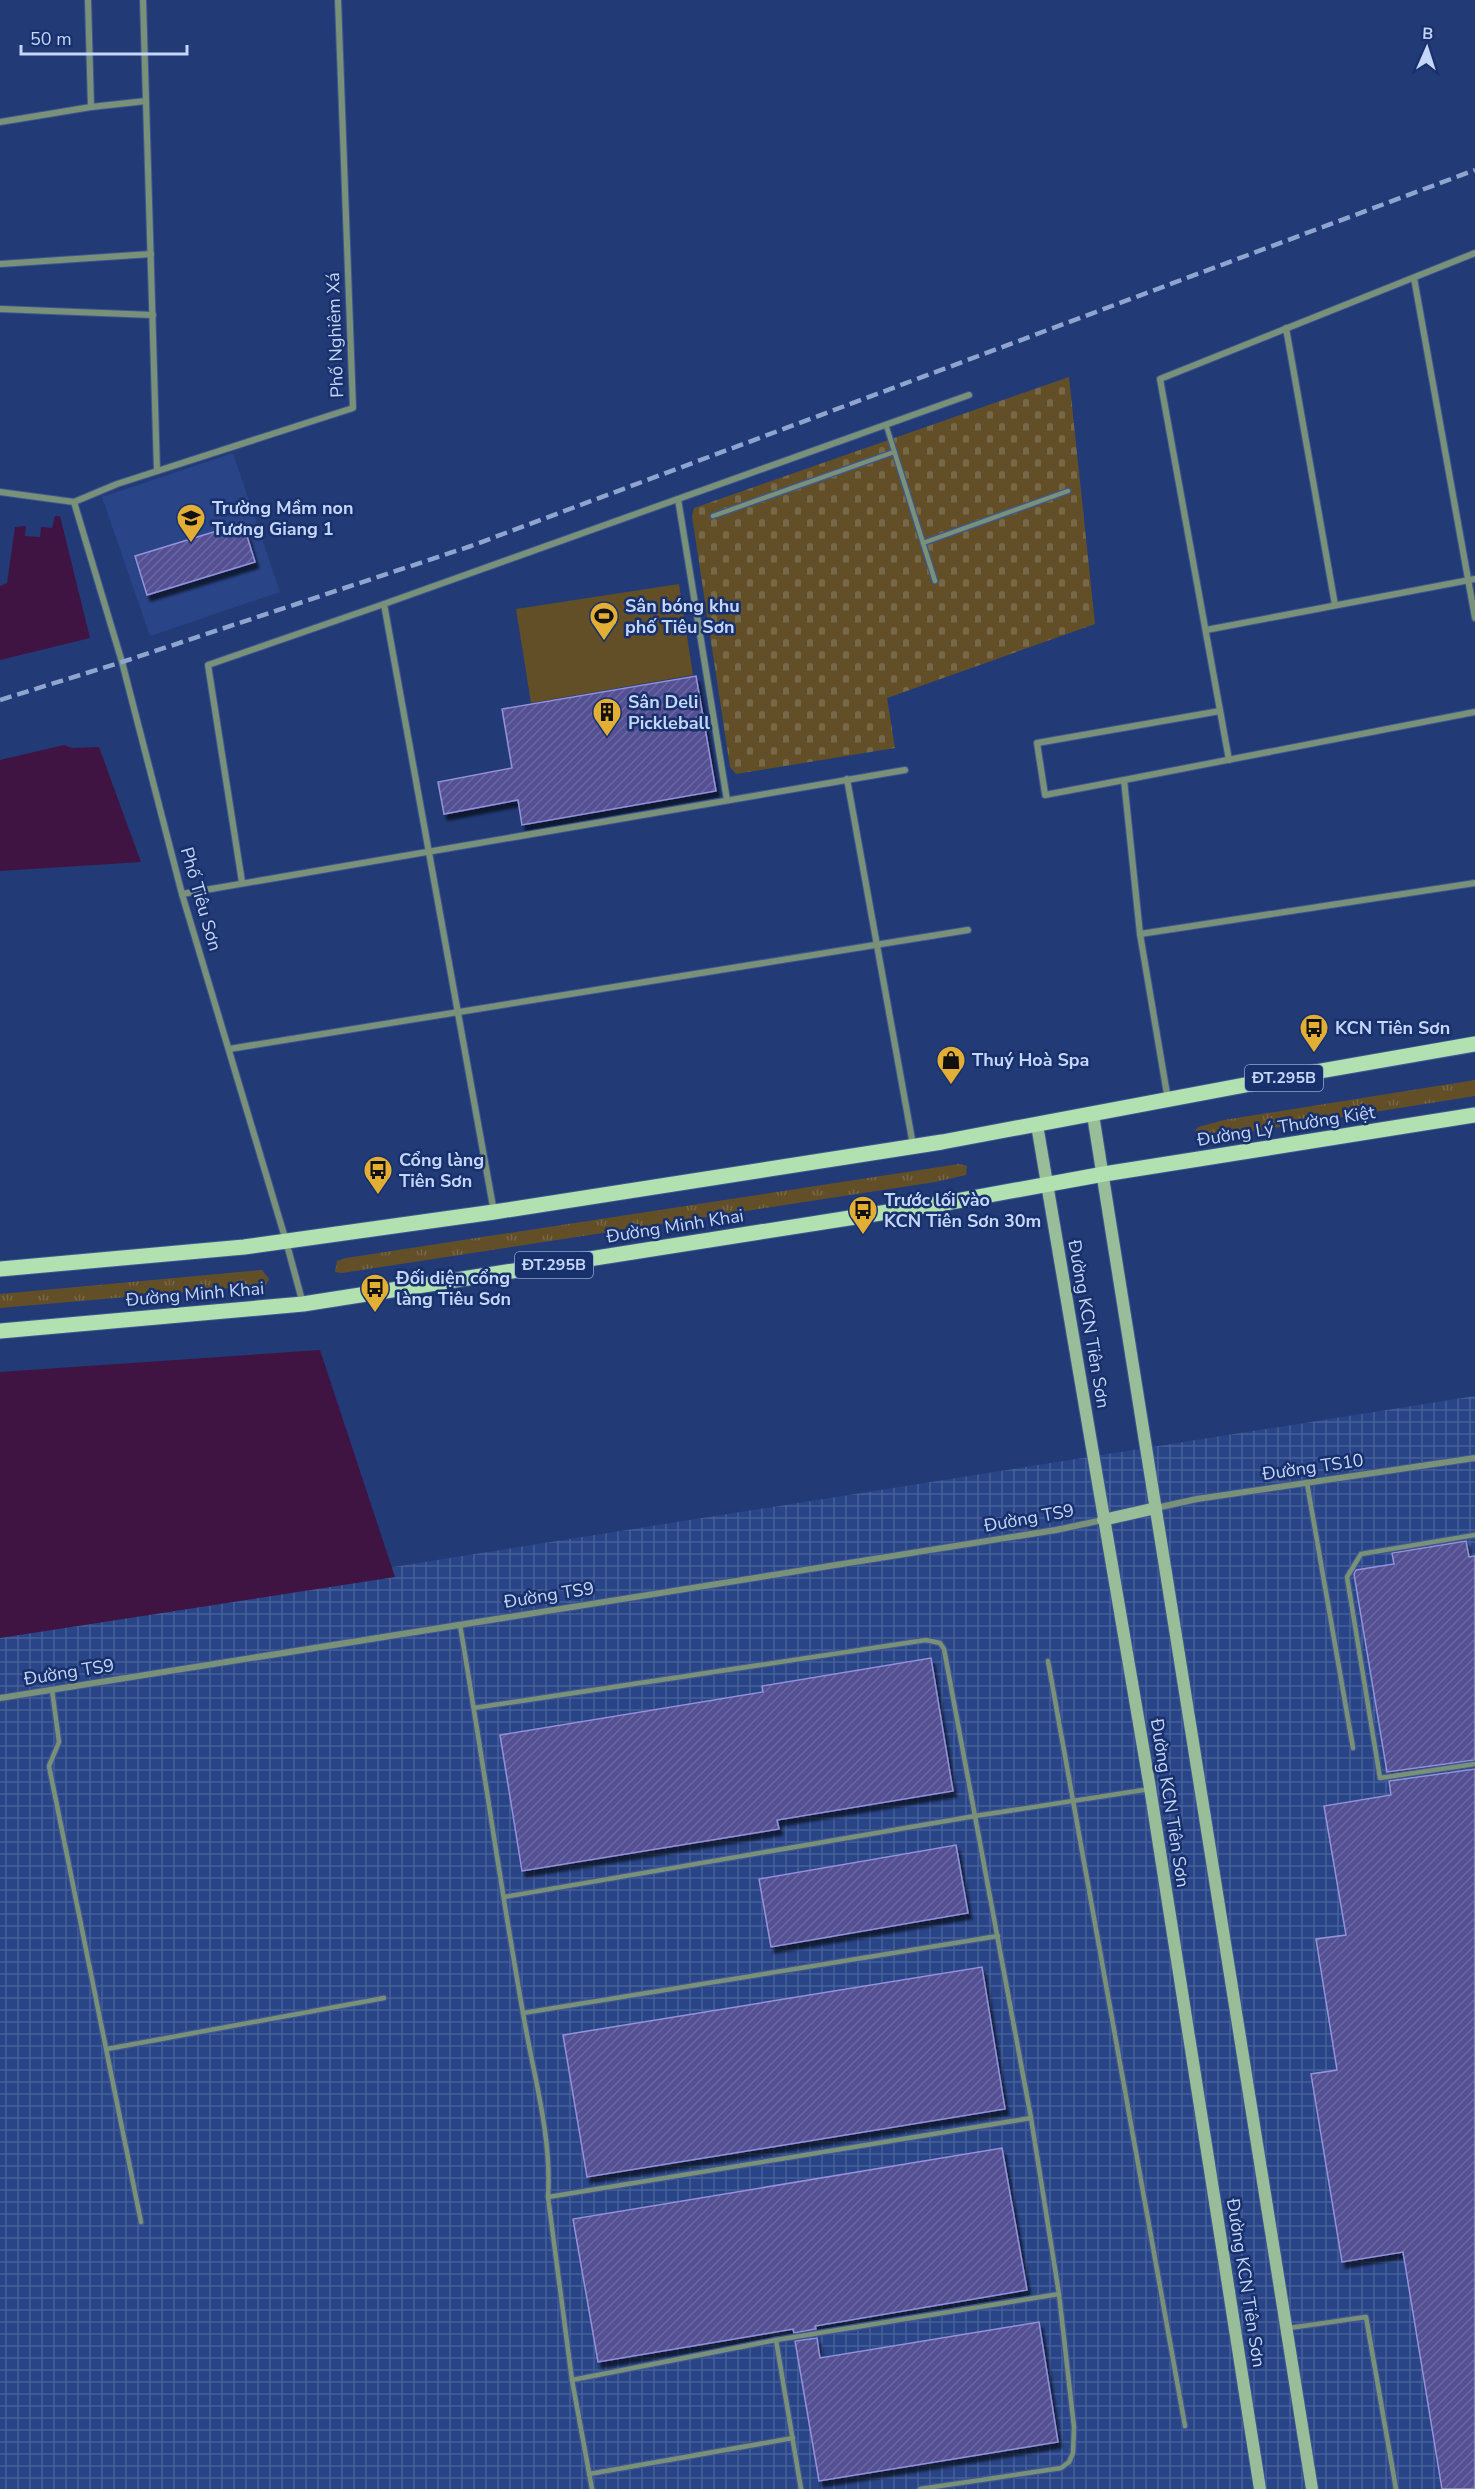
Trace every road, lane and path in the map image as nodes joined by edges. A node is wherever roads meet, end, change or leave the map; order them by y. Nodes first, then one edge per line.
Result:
1 (88, 0) edge
2 (143, 0) edge
3 (338, 0) edge
4 (147, 101) junction
5 (90, 107) junction
6 (0, 122) edge
7 (1475, 253) edge
8 (151, 254) junction
9 (0, 264) edge
10 (1413, 278) junction
11 (0, 309) edge
12 (153, 315) junction
13 (1286, 328) junction
14 (969, 395) dead end
15 (886, 425) junction
16 (894, 452) junction
17 (157, 471) junction
18 (1068, 491) dead end
19 (0, 492) edge
20 (678, 499) junction
21 (74, 502) junction
22 (713, 516) dead end
23 (923, 543) junction
24 (1472, 580) edge
25 (935, 581) dead end
26 (384, 604) junction
27 (1335, 605) junction
28 (1475, 618) edge
29 (1206, 630) junction
30 (1220, 711) junction
31 (1475, 712) edge
32 (1229, 760) junction
33 (904, 770) dead end
34 (847, 780) junction
35 (1124, 780) junction
36 (727, 800) junction
37 (429, 851) junction
38 (242, 882) junction
39 (1475, 883) edge
40 (182, 894) junction
41 (968, 930) dead end
42 (1140, 934) junction
43 (876, 945) junction
44 (457, 1011) junction
45 (1475, 1044) edge
46 (229, 1049) junction
47 (1168, 1100) junction
48 (1093, 1114) junction
49 (1475, 1115) edge
50 (1037, 1125) junction
51 (914, 1146) junction
52 (1104, 1174) junction
53 (1047, 1185) junction
54 (494, 1212) junction
55 (286, 1242) junction
56 (0, 1269) edge
57 (303, 1304) junction
58 (0, 1331) edge
59 (1475, 1458) edge
60 (1307, 1483) junction
61 (1156, 1508) junction
62 (1103, 1520) junction
63 (1475, 1535) edge
64 (460, 1625) junction
65 (1048, 1662) dead end
66 (52, 1690) junction
67 (0, 1698) edge
68 (474, 1708) junction
69 (1353, 1748) dead end
70 (1475, 1764) edge
71 (1150, 1788) junction
72 (1073, 1800) junction
73 (975, 1816) junction
74 (504, 1897) junction
75 (998, 1936) junction
76 (384, 1998) dead end
77 (523, 2013) junction
78 (107, 2049) junction
79 (1031, 2118) junction
80 (548, 2198) junction
81 (141, 2222) dead end
82 (1059, 2294) junction
83 (1286, 2329) junction
84 (776, 2340) junction
85 (572, 2380) junction
86 (1185, 2426) dead end
87 (793, 2438) junction
88 (589, 2474) junction
89 (592, 2489) edge
90 (801, 2489) edge
91 (920, 2489) edge
92 (1260, 2489) edge
93 (1312, 2489) edge
94 (1396, 2489) edge

1 - 5 street
2 - 4 street
3 - 17 street, Phố Nghiêm Xá
4 - 5 street
4 - 8 street
5 - 6 street
7 - 10 street
8 - 9 street
8 - 12 street
10 - 13 street
10 - 24 street
11 - 12 street
12 - 17 street
13 - 27 street
13 - 29 street
14 - 15 street
15 - 16 lane
15 - 20 street
16 - 22 lane
16 - 23 lane
17 - 21 street, Phố Nghiêm Xá
18 - 23 lane
19 - 21 street
20 - 26 street
20 - 36 street
21 - 40 street, Phố Tiêu Sơn
23 - 25 lane
24 - 27 street
24 - 28 street
26 - 37 street
26 - 38 street
27 - 29 street
29 - 30 street
30 - 32 street
30 - 35 street
31 - 32 street
32 - 35 street
33 - 34 street
34 - 36 street
34 - 43 street
35 - 42 street
36 - 37 street
37 - 38 street
37 - 44 street
38 - 40 street
39 - 42 street
40 - 46 street, Phố Tiêu Sơn
41 - 43 street
42 - 47 street
43 - 44 street
43 - 51 street
44 - 46 street
44 - 54 street
45 - 47 main road, ĐT.295B
46 - 55 street, Phố Tiêu Sơn
47 - 48 main road, ĐT.295B
48 - 50 main road, ĐT.295B
48 - 52 main road, Đường KCN Tiên Sơn
49 - 52 main road, Đường Lý Thường Kiệt / ĐT.295B
50 - 51 main road, ĐT.295B
50 - 53 main road, Đường KCN Tiên Sơn
51 - 54 main road, ĐT.295B
52 - 53 main road, Đường Minh Khai / ĐT.295B
52 - 61 main road, Đường KCN Tiên Sơn
53 - 57 main road, Đường Minh Khai / ĐT.295B
53 - 62 main road, Đường KCN Tiên Sơn
54 - 55 main road, ĐT.295B
55 - 56 main road, ĐT.295B
55 - 57 street, Phố Tiêu Sơn
57 - 58 main road, Đường Minh Khai / ĐT.295B
59 - 60 street, Đường TS10
60 - 61 street, Đường TS10
60 - 69 lane
61 - 62 main road
61 - 83 main road, Đường KCN Tiên Sơn
62 - 64 street, Đường TS9
62 - 71 main road, Đường KCN Tiên Sơn
63 - 70 lane
64 - 66 street, Đường TS9
64 - 68 lane
65 - 72 lane
66 - 67 street, Đường TS9
66 - 78 lane
68 - 73 lane
68 - 74 lane
71 - 72 lane
71 - 92 main road, Đường KCN Tiên Sơn
72 - 73 lane
72 - 86 lane
73 - 74 lane
73 - 75 lane
74 - 77 lane
75 - 77 lane
75 - 79 lane
76 - 78 lane
77 - 80 lane
78 - 81 lane
79 - 80 lane
79 - 82 lane
80 - 85 lane
82 - 84 lane
82 - 91 lane
83 - 93 main road, Đường KCN Tiên Sơn
83 - 94 lane
84 - 85 lane
84 - 87 lane
85 - 88 lane
87 - 88 lane
87 - 90 lane
88 - 89 lane

